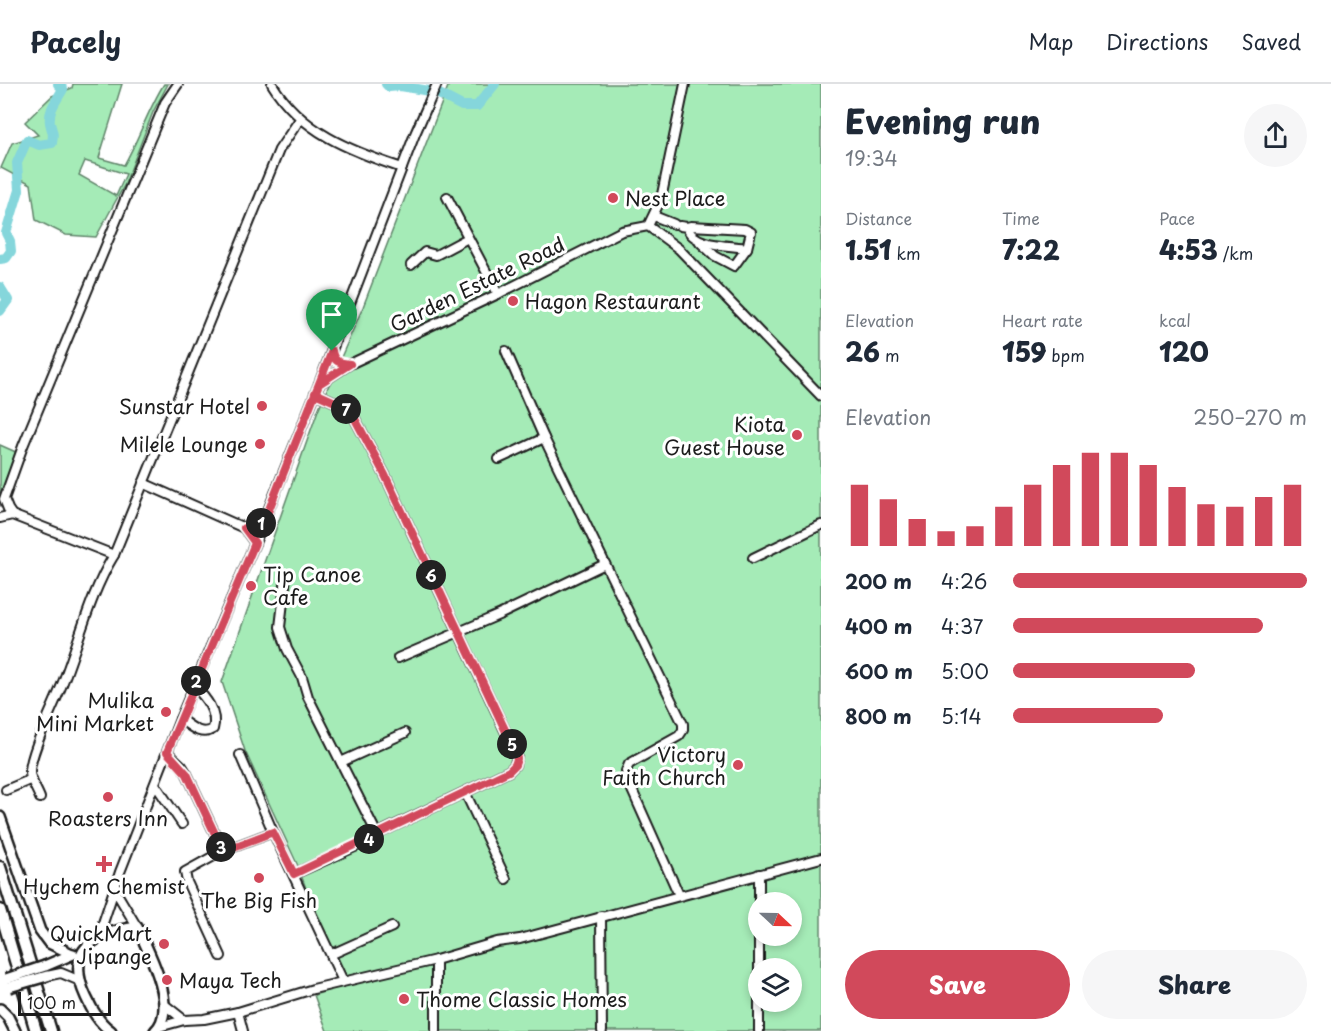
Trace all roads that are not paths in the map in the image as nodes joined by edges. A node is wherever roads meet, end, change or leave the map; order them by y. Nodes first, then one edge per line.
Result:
1 (178, 84) edge
2 (272, 84) edge
3 (437, 84) edge
4 (685, 84) edge
5 (300, 119) junction
6 (402, 168) junction
7 (447, 197) dead end
8 (654, 216) junction
9 (648, 226) junction
10 (680, 226) junction
11 (468, 238) junction
12 (699, 241) junction
13 (747, 248) junction
14 (411, 265) dead end
15 (498, 294) junction
16 (332, 351) junction
17 (506, 351) dead end
18 (350, 364) junction
19 (319, 384) junction
20 (315, 393) junction
21 (821, 396) edge
22 (544, 438) junction
23 (499, 459) dead end
24 (142, 483) junction
25 (12, 515) junction
26 (0, 518) edge
27 (264, 522) junction
28 (821, 525) edge
29 (244, 528) junction
30 (255, 543) junction
31 (114, 555) junction
32 (753, 558) dead end
33 (605, 564) junction
34 (286, 577) dead end
35 (459, 632) junction
36 (398, 658) dead end
37 (194, 686) junction
38 (180, 719) junction
39 (405, 733) dead end
40 (167, 752) junction
41 (240, 755) dead end
42 (341, 762) junction
43 (32, 779) junction
44 (155, 784) junction
45 (6, 790) dead end
46 (465, 792) junction
47 (40, 798) dead end
48 (0, 817) edge
49 (182, 824) dead end
50 (273, 832) junction
51 (377, 834) junction
52 (223, 851) junction
53 (818, 861) edge
54 (0, 867) edge
55 (294, 874) junction
56 (759, 874) junction
57 (507, 879) dead end
58 (115, 890) junction
59 (679, 895) junction
60 (0, 910) edge
61 (601, 916) junction
62 (137, 927) junction
63 (392, 927) dead end
64 (98, 938) junction
65 (82, 951) junction
66 (72, 954) junction
67 (332, 954) junction
68 (221, 956) dead end
69 (436, 960) junction
70 (46, 971) junction
71 (80, 981) junction
72 (344, 981) junction
73 (4, 984) edge
74 (165, 1005) junction
75 (0, 1009) edge
76 (238, 1012) junction
77 (184, 1020) junction
78 (157, 1029) edge
79 (15, 1031) edge
80 (36, 1031) edge
81 (51, 1031) edge
82 (111, 1031) edge
83 (243, 1031) edge
84 (436, 1031) edge
85 (602, 1031) edge
86 (759, 1031) edge

1 - 25 street
2 - 5 street
3 - 6 street
4 - 8 street
5 - 6 street
5 - 24 street
6 - 16 street
7 - 11 street
8 - 9 street
8 - 10 street
9 - 15 street, Garden Estate Road
9 - 21 street
10 - 12 street
10 - 13 street
11 - 14 street
11 - 15 street
12 - 13 street
12 - 13 street
15 - 18 street, Garden Estate Road
16 - 18 street
16 - 19 street
17 - 22 street
18 - 19 street, Garden Estate Road
19 - 20 street
20 - 27 street
20 - 35 street
22 - 23 street
22 - 33 street
24 - 29 street
24 - 31 street
25 - 26 street
25 - 31 street
27 - 29 street
27 - 30 street
28 - 32 street
29 - 30 street
30 - 37 street
31 - 43 street
33 - 35 street
33 - 59 street
34 - 42 street
35 - 36 street
35 - 46 street
37 - 38 street
37 - 38 street
38 - 40 street
39 - 42 street
40 - 44 street
40 - 52 street
41 - 50 street
42 - 51 street
43 - 45 street
43 - 47 street
44 - 49 street
44 - 58 street
46 - 51 street
46 - 57 street
48 - 66 main road
50 - 52 street
50 - 55 street
51 - 55 street
52 - 68 street
53 - 56 street
54 - 81 highway
55 - 67 street
56 - 59 street
56 - 86 street
58 - 62 street
58 - 64 street
59 - 61 street
60 - 80 highway
61 - 69 street
61 - 85 street
62 - 64 main road
62 - 74 main road
63 - 67 street
64 - 65 main road
65 - 66 main road
65 - 71 main road
66 - 70 main road
67 - 72 street
69 - 72 street
69 - 84 street
70 - 71 street
70 - 73 main road, bridge
71 - 82 main road
72 - 76 street
74 - 77 street
74 - 78 main road
75 - 79 main road
76 - 77 street
76 - 83 street
77 - 78 street

